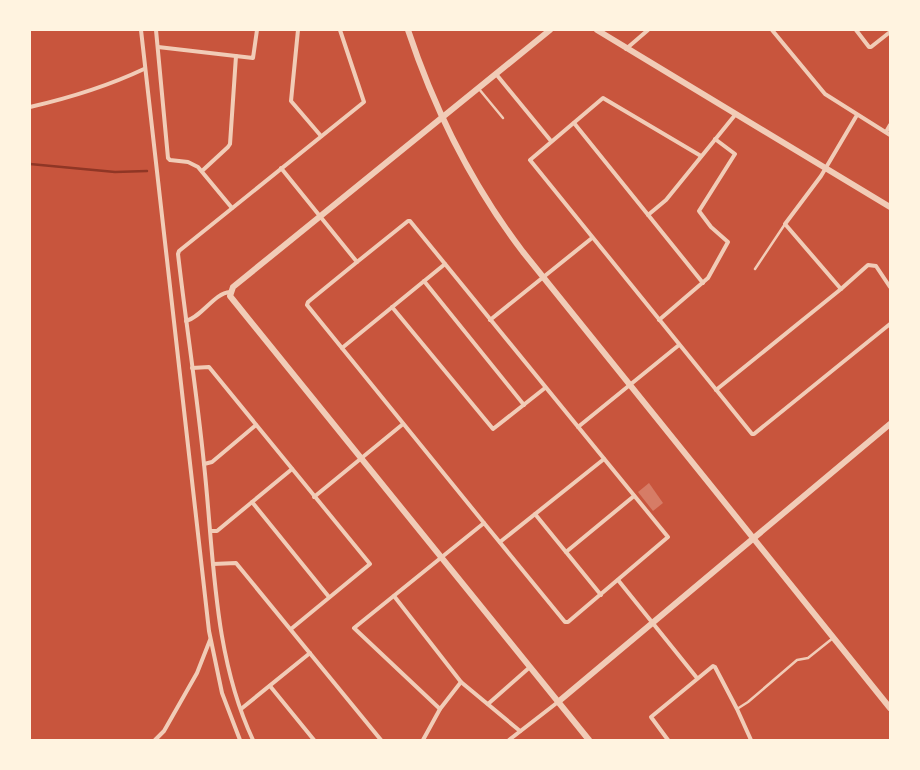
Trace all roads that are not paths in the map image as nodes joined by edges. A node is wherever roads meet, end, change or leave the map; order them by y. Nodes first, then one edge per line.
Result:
1 (141, 30) edge
2 (156, 30) edge
3 (257, 30) edge
4 (298, 30) edge
5 (340, 30) edge
6 (408, 30) edge
7 (550, 30) edge
8 (597, 30) edge
9 (648, 30) edge
10 (772, 30) edge
11 (856, 30) edge
12 (890, 32) edge
13 (158, 47) junction
14 (626, 49) junction
15 (236, 56) junction
16 (144, 69) junction
17 (496, 74) junction
18 (478, 88) junction
19 (30, 107) edge
20 (735, 114) junction
21 (857, 115) junction
22 (441, 118) junction
23 (503, 118) dead end
24 (574, 123) junction
25 (890, 126) edge
26 (888, 134) edge
27 (320, 136) junction
28 (715, 139) junction
29 (552, 141) junction
30 (701, 156) junction
31 (281, 168) junction
32 (825, 168) junction
33 (202, 170) junction
34 (890, 207) edge
35 (232, 208) junction
36 (648, 215) junction
37 (320, 216) junction
38 (785, 224) junction
39 (592, 238) junction
40 (357, 262) junction
41 (445, 264) junction
42 (755, 269) dead end
43 (543, 277) junction
44 (424, 281) junction
45 (704, 282) junction
46 (890, 287) edge
47 (841, 289) junction
48 (230, 292) junction
49 (392, 307) junction
50 (490, 320) junction
51 (659, 320) junction
52 (186, 321) junction
53 (890, 324) edge
54 (680, 345) junction
55 (342, 348) junction
56 (192, 368) junction
57 (630, 386) junction
58 (545, 388) junction
59 (716, 390) junction
60 (524, 405) junction
61 (403, 424) junction
62 (890, 424) edge
63 (256, 425) junction
64 (578, 427) junction
65 (361, 459) junction
66 (604, 459) junction
67 (204, 464) junction
68 (292, 469) junction
69 (314, 496) junction
70 (634, 496) junction
71 (252, 502) junction
72 (535, 514) junction
73 (484, 523) junction
74 (211, 531) junction
75 (754, 539) junction
76 (500, 542) junction
77 (566, 552) junction
78 (442, 558) junction
79 (214, 564) junction
80 (618, 580) junction
81 (601, 595) junction
82 (394, 596) junction
83 (329, 597) junction
84 (653, 623) junction
85 (291, 629) junction
86 (833, 637) junction
87 (210, 640) junction
88 (310, 653) junction
89 (530, 667) junction
90 (697, 678) junction
91 (461, 682) junction
92 (270, 686) junction
93 (558, 702) junction
94 (488, 704) junction
95 (890, 708) edge
96 (241, 709) junction
97 (440, 709) junction
98 (738, 709) junction
99 (520, 731) junction
100 (155, 740) edge
101 (240, 740) edge
102 (253, 740) edge
103 (314, 740) edge
104 (381, 740) edge
105 (423, 740) edge
106 (509, 740) edge
107 (589, 740) edge
108 (668, 740) edge
109 (751, 740) edge

1 - 16 street
2 - 13 street
3 - 15 street
4 - 27 street
5 - 27 street
6 - 22 street
7 - 17 street
8 - 14 street
9 - 14 street
10 - 21 street
11 - 12 street
13 - 15 street
13 - 33 street
14 - 20 street
15 - 33 street
16 - 19 street
16 - 87 street
17 - 18 street
17 - 29 street
18 - 22 street
18 - 23 lane
20 - 28 street
20 - 32 street
21 - 26 street
21 - 32 street
22 - 37 street
22 - 43 street
24 - 29 street
24 - 30 street
24 - 36 street
25 - 26 street
27 - 31 street
28 - 30 street
28 - 45 street
29 - 39 street
30 - 36 street
31 - 35 street
31 - 37 street
32 - 34 street
32 - 38 street
33 - 35 street
35 - 52 street
36 - 45 street
37 - 40 street
37 - 48 street
38 - 42 lane
38 - 47 street
39 - 43 street
39 - 51 street
40 - 41 street
40 - 55 street
41 - 44 street
41 - 50 street
43 - 50 street
43 - 57 street
44 - 49 street
44 - 60 street
45 - 51 street
46 - 47 street
47 - 59 street
48 - 52 street
48 - 65 street
49 - 55 street
49 - 60 street
50 - 58 street
51 - 54 street
52 - 56 street
53 - 59 street
54 - 57 street
54 - 59 street
55 - 61 street
56 - 63 street
56 - 67 street
57 - 64 street
57 - 75 street
58 - 60 street
58 - 64 street
61 - 65 street
61 - 73 street
62 - 75 street
63 - 67 street
63 - 68 street
64 - 66 street
65 - 69 street
65 - 78 street
66 - 70 street
66 - 72 street
67 - 74 street
68 - 69 street
68 - 71 street
69 - 83 street
70 - 77 street
70 - 80 street
71 - 74 street
71 - 83 street
72 - 76 street
72 - 77 street
73 - 76 street
73 - 78 street
74 - 79 street
75 - 84 street
75 - 86 street
76 - 81 street
77 - 81 street
78 - 82 street
78 - 89 street
79 - 85 street
79 - 96 street
80 - 81 street
80 - 84 street
82 - 91 street
82 - 97 street
83 - 85 street
84 - 90 street
84 - 93 street
85 - 88 street
86 - 95 street
86 - 98 lane
87 - 100 street
87 - 101 street
88 - 92 street
88 - 104 street
89 - 93 street
89 - 94 street
90 - 98 street
90 - 108 street
91 - 94 street
91 - 97 street
92 - 96 street
92 - 103 street
93 - 99 street
93 - 107 street
94 - 99 street
96 - 102 street
97 - 105 street
98 - 109 street
99 - 106 street

